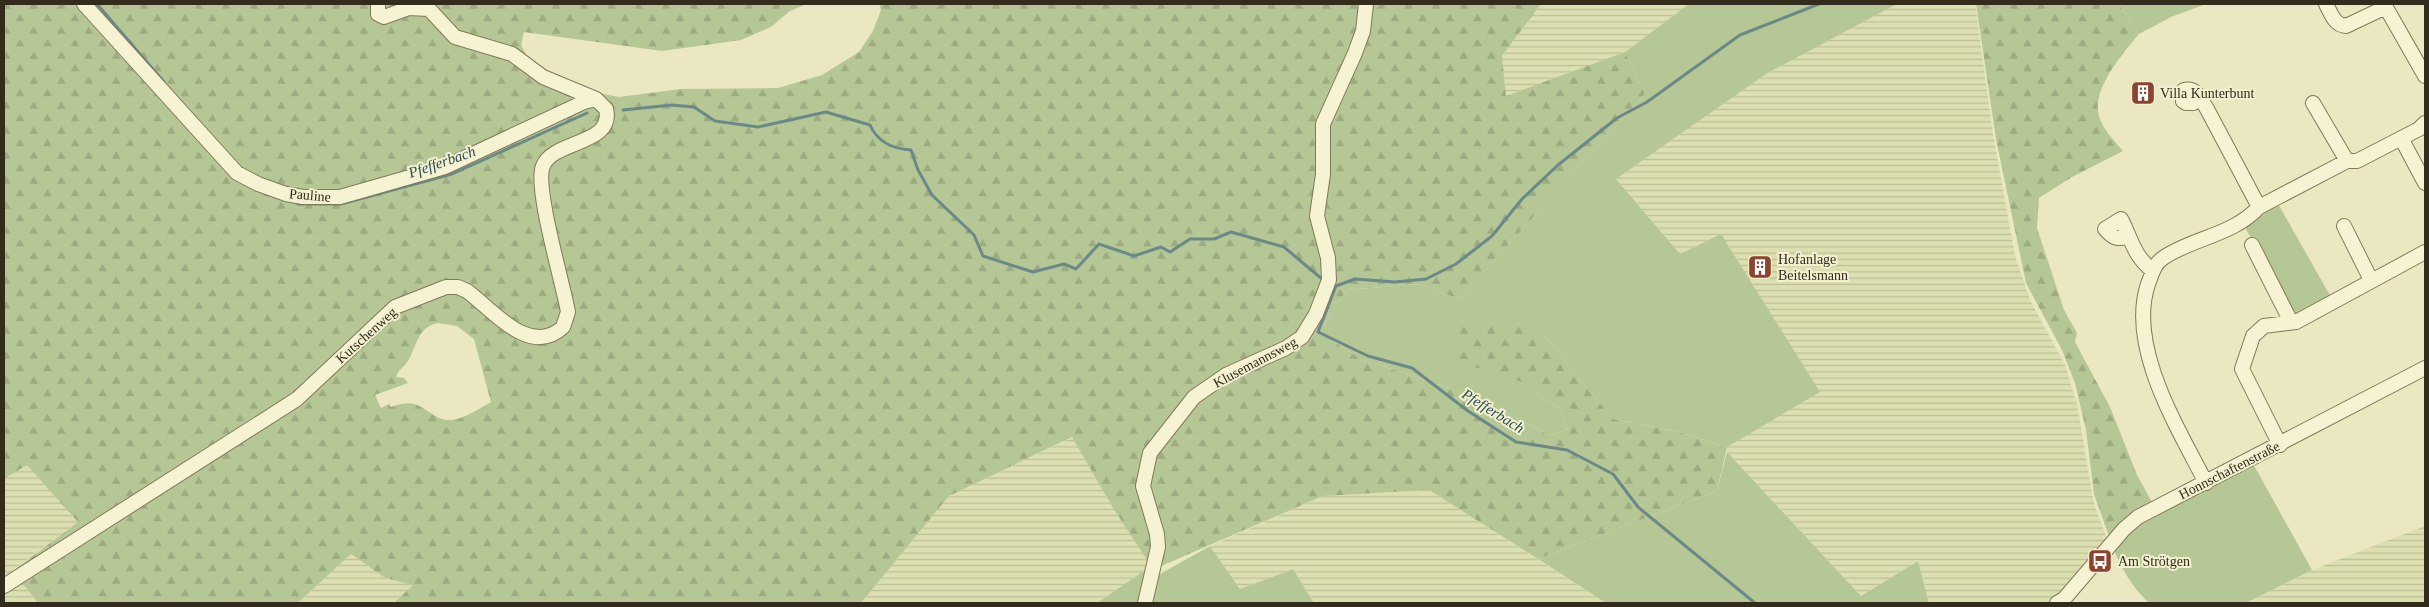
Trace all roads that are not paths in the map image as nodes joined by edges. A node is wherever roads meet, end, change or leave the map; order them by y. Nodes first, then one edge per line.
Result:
1 (84, 4) edge
2 (378, 4) edge
3 (1366, 4) edge
4 (2326, 4) edge
5 (2385, 5) edge
6 (2425, 76) edge
7 (2197, 94) dead end
8 (596, 100) junction
9 (2313, 103) dead end
10 (2425, 123) edge
11 (2401, 138) junction
12 (2347, 162) junction
13 (2425, 183) edge
14 (2259, 207) junction
15 (2344, 226) dead end
16 (2127, 237) dead end
17 (2252, 245) dead end
18 (2425, 252) edge
19 (2153, 271) junction
20 (2371, 280) junction
21 (2291, 322) junction
22 (2425, 368) edge
23 (2280, 445) junction
24 (2206, 483) junction
25 (4, 586) edge
26 (1145, 603) edge
27 (2057, 603) edge

1 - 8 street, Pauline
2 - 8 street
3 - 26 street, Klusemannsweg
4 - 5 street
5 - 6 street
7 - 14 street
8 - 25 street, Kutschenweg
9 - 12 street
10 - 11 street
11 - 12 street
11 - 13 street
12 - 14 street
14 - 19 street
15 - 20 street
16 - 19 street
17 - 21 street
18 - 20 street
19 - 24 street
20 - 21 street
21 - 23 street
22 - 23 street, Honnschaftenstraße
23 - 24 street, Honnschaftenstraße
24 - 27 street, Honnschaftenstraße

